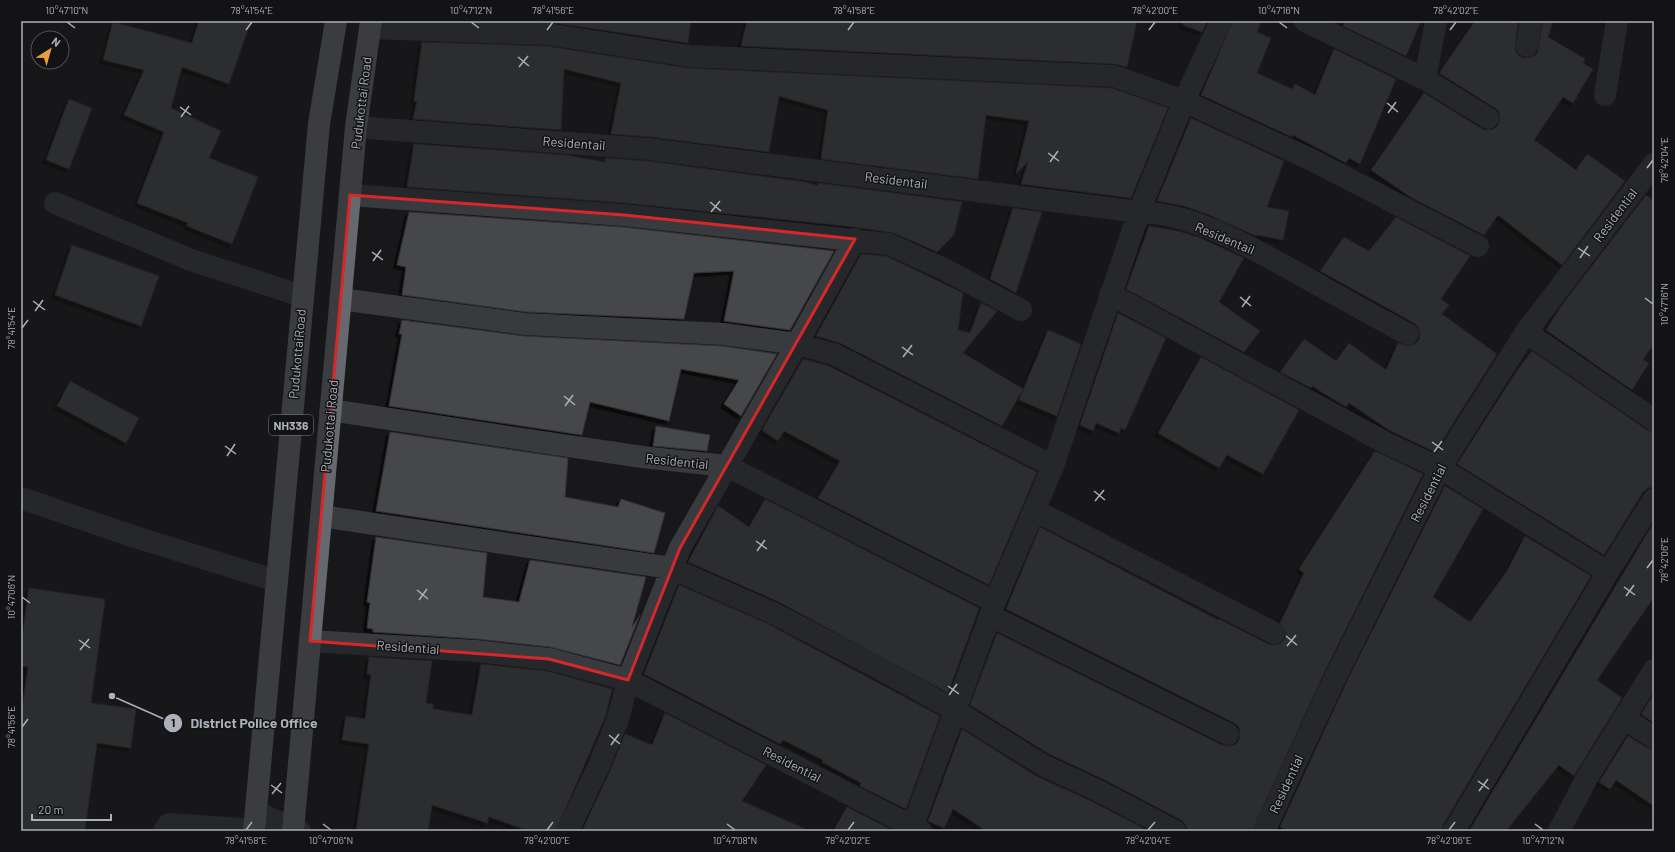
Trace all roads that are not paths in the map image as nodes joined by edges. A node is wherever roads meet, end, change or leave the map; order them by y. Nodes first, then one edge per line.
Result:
1 (336, 21) edge
2 (1221, 21) edge
3 (1305, 21) edge
4 (1436, 21) edge
5 (1531, 21) edge
6 (1617, 21) edge
7 (371, 25) edge
8 (1528, 46) dead end
9 (1424, 79) junction
10 (1605, 95) dead end
11 (1184, 101) junction
12 (1488, 118) dead end
13 (356, 127) junction
14 (1654, 164) edge
15 (350, 194) junction
16 (55, 204) dead end
17 (1139, 212) junction
18 (855, 239) junction
19 (1478, 246) dead end
20 (1110, 294) junction
21 (302, 296) junction
22 (340, 299) junction
23 (1021, 310) dead end
24 (1526, 332) junction
25 (1408, 334) dead end
26 (797, 344) junction
27 (330, 410) junction
28 (1654, 420) edge
29 (727, 466) junction
30 (1054, 466) junction
31 (1440, 468) junction
32 (21, 498) edge
33 (1654, 499) edge
34 (1036, 511) junction
35 (321, 516) junction
36 (671, 568) junction
37 (1608, 572) junction
38 (277, 581) junction
39 (993, 609) junction
40 (1274, 633) dead end
41 (310, 641) junction
42 (1654, 670) edge
43 (628, 680) junction
44 (956, 711) junction
45 (1624, 718) junction
46 (1228, 734) dead end
47 (1654, 738) edge
48 (255, 824) edge
49 (295, 830) edge
50 (915, 830) edge
51 (164, 831) edge
52 (568, 831) edge
53 (1175, 831) edge
54 (1264, 831) edge
55 (1454, 831) edge
56 (1559, 831) edge

1 - 21 highway, PudukottaiRoad / NH336
2 - 11 street
3 - 9 street
4 - 9 street
5 - 8 street
6 - 10 street
7 - 11 street
7 - 13 highway, Pudukottai Road / NH336
9 - 12 street
11 - 17 street
11 - 19 street
13 - 15 highway, Pudukottai Road / NH336
13 - 17 street, Residentail
14 - 24 street, Residential
15 - 18 street
15 - 22 highway, Pudukottai Road / NH336
16 - 21 street
17 - 20 street
17 - 25 street, Residentail
18 - 23 street
18 - 26 street
20 - 30 street
20 - 31 street
21 - 38 highway, PudukottaiRoad / NH336
22 - 26 street
22 - 27 highway, Pudukottai Road / NH336
24 - 28 street
24 - 31 street, Residential
26 - 29 street
26 - 30 street
27 - 29 street, Residential
27 - 35 highway, Pudukottai Road / NH336
29 - 36 street
29 - 39 street, Residential
30 - 34 street
31 - 37 street
31 - 54 street, Residential
32 - 38 street
33 - 37 street
34 - 39 street
34 - 40 street
35 - 36 street
35 - 41 highway, Pudukottai Road / NH336
36 - 43 street
36 - 44 street
37 - 55 street
38 - 48 highway, PudukottaiRoad / NH336
39 - 44 street
39 - 46 street, Residential
41 - 43 street, Residential
41 - 49 highway, Pudukottai Road / NH336
42 - 45 street
43 - 50 street, Residential
43 - 52 street
44 - 50 street
44 - 53 street
45 - 47 street
45 - 56 street
48 - 49 street
48 - 51 street

